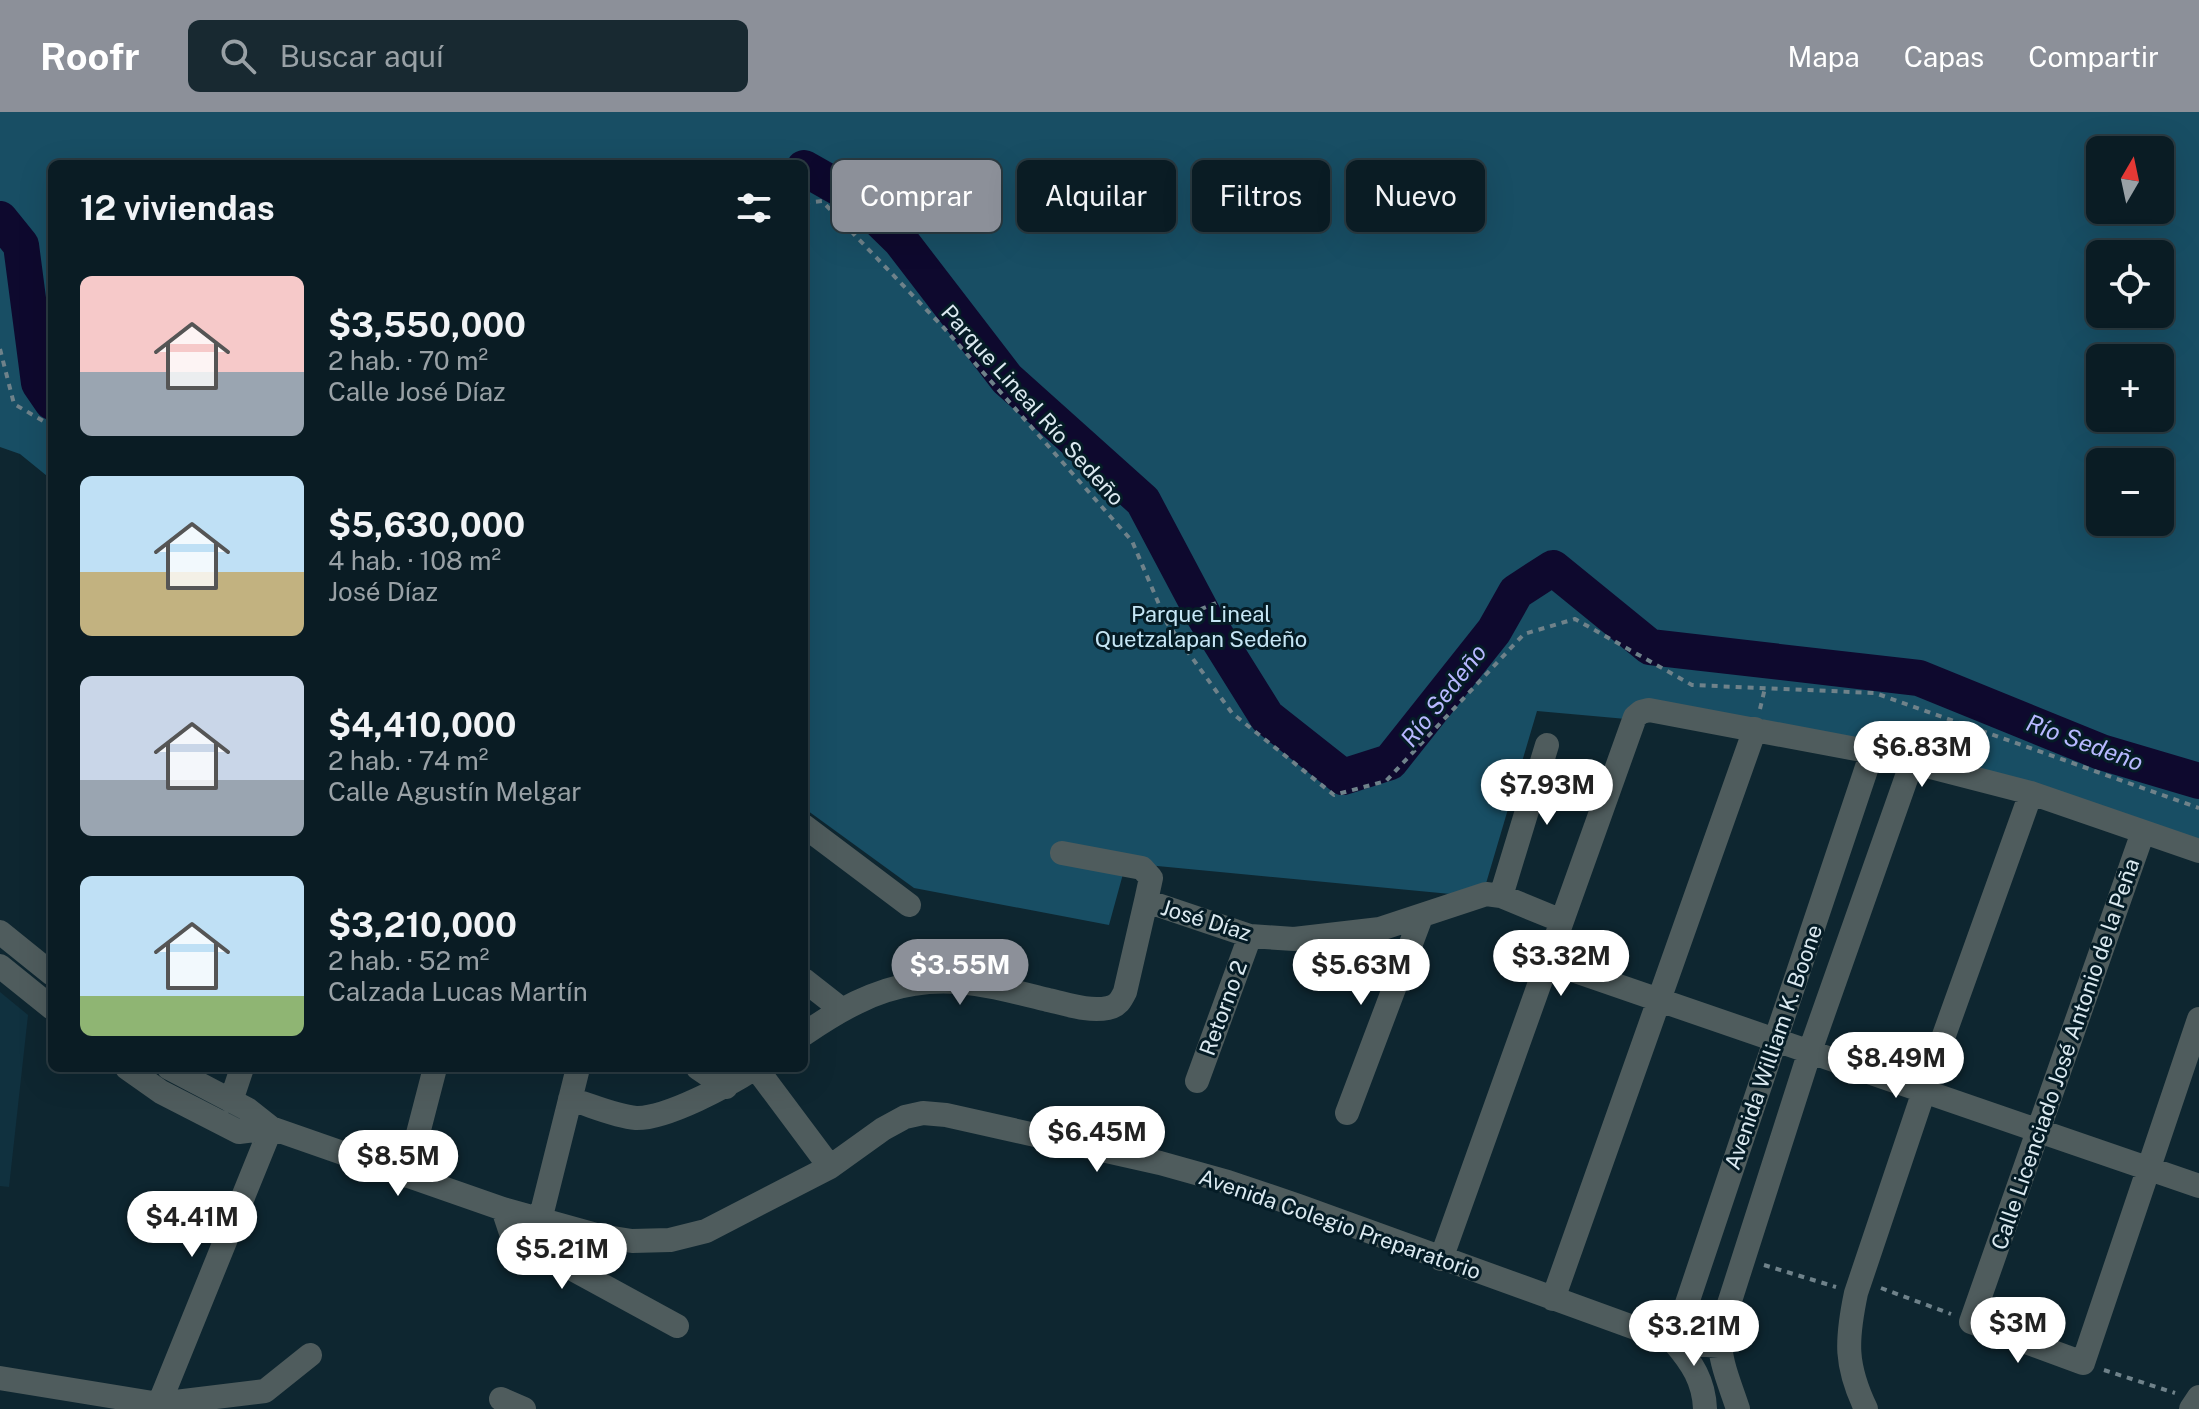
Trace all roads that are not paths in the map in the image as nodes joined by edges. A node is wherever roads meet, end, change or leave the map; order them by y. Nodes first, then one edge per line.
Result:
1 (1755, 729) junction
2 (1547, 745) dead end
3 (1872, 752) junction
4 (1912, 762) junction
5 (2031, 793) junction
6 (808, 829) edge
7 (2143, 832) junction
8 (2199, 851) edge
9 (1062, 853) dead end
10 (1501, 896) junction
11 (1146, 901) junction
12 (909, 905) dead end
13 (1421, 917) junction
14 (1562, 921) junction
15 (0, 932) edge
16 (1250, 936) junction
17 (1549, 962) junction
18 (0, 966) edge
19 (48, 971) edge
20 (808, 983) edge
21 (1659, 1000) junction
22 (48, 1005) edge
23 (841, 1009) junction
24 (2199, 1019) edge
25 (808, 1031) edge
26 (1775, 1040) junction
27 (1810, 1051) junction
28 (177, 1072) edge
29 (241, 1072) edge
30 (434, 1072) edge
31 (577, 1072) edge
32 (704, 1072) edge
33 (750, 1072) edge
34 (759, 1072) edge
35 (141, 1073) edge
36 (1197, 1081) dead end
37 (726, 1087) junction
38 (1924, 1091) junction
39 (570, 1099) junction
40 (231, 1101) junction
41 (1347, 1113) dead end
42 (271, 1128) junction
43 (2037, 1131) junction
44 (830, 1167) junction
45 (2147, 1168) junction
46 (407, 1176) junction
47 (2199, 1186) edge
48 (503, 1209) junction
49 (540, 1220) junction
50 (1441, 1259) junction
51 (1553, 1299) junction
52 (677, 1326) dead end
53 (1674, 1342) junction
54 (1719, 1346) junction
55 (310, 1355) dead end
56 (0, 1378) edge
57 (501, 1399) dead end
58 (264, 1400) edge
59 (161, 1407) edge
60 (524, 1409) edge
61 (1705, 1409) edge
62 (1738, 1409) edge
63 (1866, 1409) edge

1 - 3 street
1 - 14 street
1 - 21 street
2 - 10 street
3 - 4 street
3 - 26 street, Avenida William K. Boone
4 - 5 street
4 - 27 street, Avenida William K. Boone
5 - 7 street
5 - 38 street
6 - 12 street
7 - 8 street
7 - 43 street, Calle Licenciado José Antonio de la Peña
9 - 11 street
10 - 13 street, José Díaz
10 - 14 street, José Díaz
11 - 16 street, José Díaz
11 - 23 street, José Díaz
13 - 16 street, José Díaz
13 - 41 street
14 - 17 street
15 - 19 street
16 - 36 street, Retorno 2
17 - 21 street
17 - 50 street
18 - 22 street
20 - 23 street
21 - 26 street
21 - 51 street
23 - 25 street
24 - 45 street
26 - 27 street
26 - 53 street, Avenida William K. Boone
27 - 38 street
27 - 54 street, Avenida William K. Boone
28 - 40 street
29 - 40 street
30 - 46 street
31 - 39 street
32 - 37 street
33 - 37 street
34 - 44 street
35 - 42 street
37 - 39 street
38 - 43 street
38 - 63 street
39 - 49 street
40 - 42 street
42 - 46 street, Avenida Colegio Preparatorio
42 - 59 street
43 - 45 street
43 - 45 street, Calle Licenciado José Antonio de la Peña
44 - 49 street, Avenida Colegio Preparatorio
44 - 50 street, Avenida Colegio Preparatorio
45 - 47 street
46 - 48 street, Avenida Colegio Preparatorio
48 - 49 street, Avenida Colegio Preparatorio
48 - 52 street
50 - 51 street, Avenida Colegio Preparatorio
51 - 53 street, Avenida Colegio Preparatorio
53 - 54 street, Avenida Colegio Preparatorio
53 - 61 street
54 - 62 street
55 - 58 street
56 - 59 street
57 - 60 street
58 - 59 street

